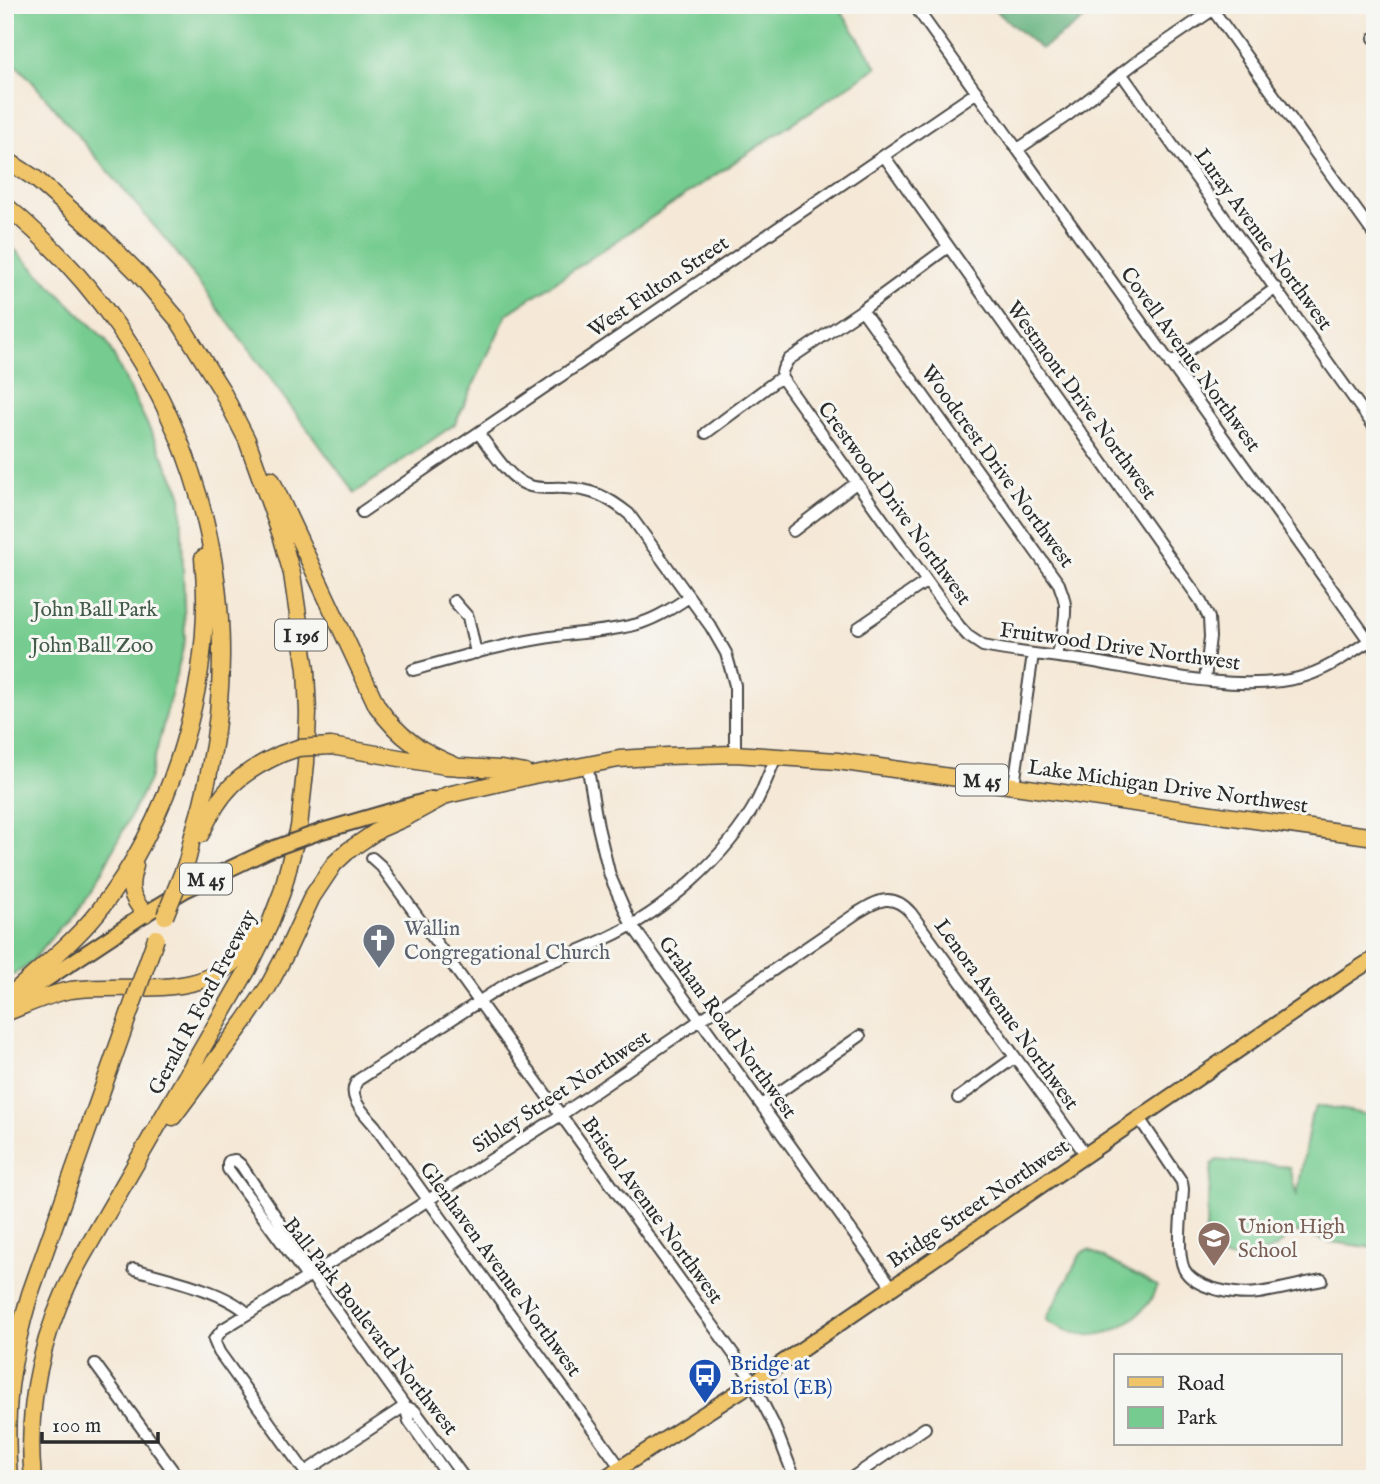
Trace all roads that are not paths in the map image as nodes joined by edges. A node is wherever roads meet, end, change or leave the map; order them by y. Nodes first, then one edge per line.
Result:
1 (914, 5) edge
2 (1216, 8) edge
3 (1121, 74) junction
4 (976, 92) junction
5 (1017, 149) junction
6 (884, 156) junction
7 (5, 159) edge
8 (5, 205) edge
9 (1375, 236) edge
10 (948, 247) junction
11 (1276, 288) junction
12 (862, 310) junction
13 (1170, 364) junction
14 (781, 377) junction
15 (222, 389) junction
16 (1375, 427) edge
17 (706, 433) dead end
18 (479, 434) junction
19 (856, 483) junction
20 (198, 493) junction
21 (362, 512) dead end
22 (793, 531) dead end
23 (926, 580) junction
24 (689, 597) junction
25 (454, 601) dead end
26 (858, 628) dead end
27 (1372, 645) edge
28 (983, 646) joint
29 (476, 653) junction
30 (1033, 654) junction
31 (1056, 656) junction
32 (413, 670) dead end
33 (1205, 680) junction
34 (736, 754) junction
35 (776, 757) junction
36 (587, 764) junction
37 (458, 767) junction
38 (534, 775) junction
39 (1014, 785) junction
40 (447, 795) junction
41 (1375, 837) edge
42 (139, 850) junction
43 (372, 858) dead end
44 (187, 862) junction
45 (289, 863) junction
46 (893, 900) joint
47 (145, 914) junction
48 (631, 924) junction
49 (1375, 958) edge
50 (5, 1000) edge
51 (479, 1001) junction
52 (5, 1006) edge
53 (5, 1013) edge
54 (700, 1021) junction
55 (860, 1036) dead end
56 (1014, 1058) junction
57 (958, 1098) dead end
58 (761, 1105) junction
59 (561, 1115) junction
60 (1139, 1118) junction
61 (1086, 1155) junction
62 (229, 1161) dead end
63 (132, 1172) junction
64 (427, 1200) junction
65 (134, 1269) dead end
66 (312, 1275) junction
67 (1322, 1280) dead end
68 (892, 1287) junction
69 (247, 1313) junction
70 (95, 1364) dead end
71 (753, 1383) junction
72 (405, 1406) junction
73 (925, 1428) dead end
74 (620, 1468) junction
75 (307, 1475) edge
76 (9, 1479) edge
77 (33, 1479) edge
78 (179, 1479) edge
79 (450, 1479) edge
80 (465, 1479) edge
81 (603, 1479) edge
82 (795, 1479) edge
83 (850, 1479) edge

1 - 4 street, Covell Avenue Northwest
2 - 3 street
2 - 9 street
3 - 5 street
3 - 11 street, Luray Avenue Northwest
4 - 5 street, Covell Avenue Northwest
4 - 6 street, West Fulton Street
5 - 13 street, Covell Avenue Northwest
6 - 10 street, Westmont Drive Northwest
6 - 18 street, West Fulton Street
7 - 15 highway, Gerald R Ford Freeway / I 196
8 - 20 highway
10 - 12 street
10 - 33 street, Westmont Drive Northwest
11 - 13 street
11 - 16 street, Luray Avenue Northwest
12 - 14 street
12 - 31 street, Woodcrest Drive Northwest
13 - 27 street, Covell Avenue Northwest
14 - 17 street
14 - 19 street, Crestwood Drive Northwest
15 - 37 highway
15 - 45 highway, Gerald R Ford Freeway / I 196
18 - 21 street, West Fulton Street
18 - 24 street
19 - 22 street
19 - 23 street, Crestwood Drive Northwest
20 - 42 highway
20 - 44 highway
23 - 26 street
23 - 28 street, Crestwood Drive Northwest
24 - 29 street
24 - 34 street
25 - 29 street
27 - 33 street, Fruitwood Drive Northwest
28 - 30 street, Fruitwood Drive Northwest
29 - 32 street
30 - 31 street, Fruitwood Drive Northwest
30 - 39 street
31 - 33 street, Fruitwood Drive Northwest
34 - 35 highway, Lake Michigan Drive Northwest / M 45
34 - 36 highway, Lake Michigan Drive Northwest / M 45
35 - 39 highway, Lake Michigan Drive Northwest / M 45
35 - 48 street
36 - 38 highway, Lake Michigan Drive Northwest / M 45
36 - 48 street, Graham Road Northwest
37 - 38 highway
37 - 44 highway, bridge
38 - 40 highway, Lake Michigan Drive Northwest / M 45
39 - 41 highway, Lake Michigan Drive Northwest / M 45
40 - 47 main road, Lake Michigan Drive Northwest / M 45, bridge
40 - 63 highway
42 - 47 highway
42 - 50 highway
43 - 51 street, Bristol Avenue Northwest
44 - 76 highway, bridge
45 - 53 highway
45 - 63 highway, Gerald R Ford Freeway / I 196
46 - 54 street, Sibley Street Northwest
46 - 56 street, Lenora Avenue Northwest
47 - 52 main road, Lake Michigan Drive Northwest
48 - 51 street
48 - 54 street, Graham Road Northwest
49 - 60 main road, Bridge Street Northwest
51 - 59 street, Bristol Avenue Northwest
51 - 64 street, Glenhaven Avenue Northwest
54 - 58 street, Graham Road Northwest
54 - 59 street, Sibley Street Northwest
55 - 58 street
56 - 57 street
56 - 61 street, Lenora Avenue Northwest
58 - 68 street, Graham Road Northwest
59 - 64 street, Sibley Street Northwest
59 - 71 street, Bristol Avenue Northwest
60 - 61 main road, Bridge Street Northwest
60 - 67 street
61 - 68 main road, Bridge Street Northwest
62 - 66 street, Ball Park Boulevard Northwest
63 - 77 highway, Gerald R Ford Freeway / I 196
64 - 66 street, Sibley Street Northwest
64 - 74 street, Glenhaven Avenue Northwest
65 - 69 street
66 - 69 street, Sibley Street Northwest
66 - 72 street, Ball Park Boulevard Northwest
68 - 71 main road, Bridge Street Northwest
69 - 75 street, Sibley Street Northwest
70 - 78 street
71 - 74 main road, Bridge Street Northwest
71 - 82 street, Bristol Avenue Northwest
72 - 75 street
72 - 79 street
72 - 80 street, Ball Park Boulevard Northwest
73 - 83 street
74 - 81 main road, Bridge Street Northwest

